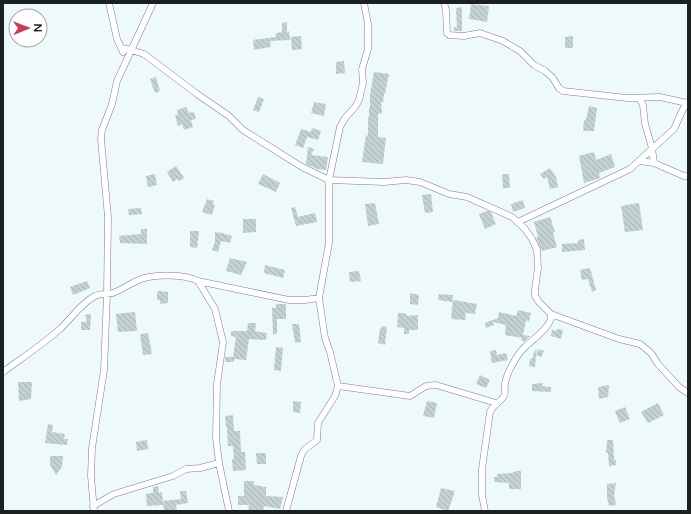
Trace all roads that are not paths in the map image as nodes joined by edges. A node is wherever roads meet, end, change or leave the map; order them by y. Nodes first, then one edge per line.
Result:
1 (110, 3) edge
2 (153, 3) edge
3 (364, 3) edge
4 (444, 3) edge
5 (122, 48) junction
6 (131, 50) junction
7 (127, 58) junction
8 (639, 98) junction
9 (687, 102) edge
10 (652, 148) junction
11 (639, 161) junction
12 (654, 162) junction
13 (688, 176) edge
14 (330, 180) junction
15 (518, 222) junction
16 (198, 282) junction
17 (107, 294) junction
18 (319, 298) junction
19 (551, 314) junction
20 (3, 372) edge
21 (338, 386) junction
22 (688, 393) edge
23 (496, 403) junction
24 (219, 463) junction
25 (94, 508) edge
26 (229, 511) edge
27 (286, 511) edge
28 (485, 511) edge

1 - 5 street
2 - 6 street
3 - 14 street
4 - 8 street
5 - 6 street
5 - 7 street
6 - 7 street
6 - 14 street
7 - 17 street
8 - 9 street
8 - 10 street
9 - 10 street
10 - 11 street
10 - 12 street
11 - 12 street
11 - 15 street
12 - 13 street
14 - 15 street
14 - 18 street
15 - 19 street
16 - 17 street
16 - 18 street
16 - 24 street
17 - 20 street
17 - 25 street
18 - 21 street
19 - 22 street
19 - 23 street
21 - 23 street
21 - 27 street
23 - 28 street
24 - 25 street
24 - 26 street

